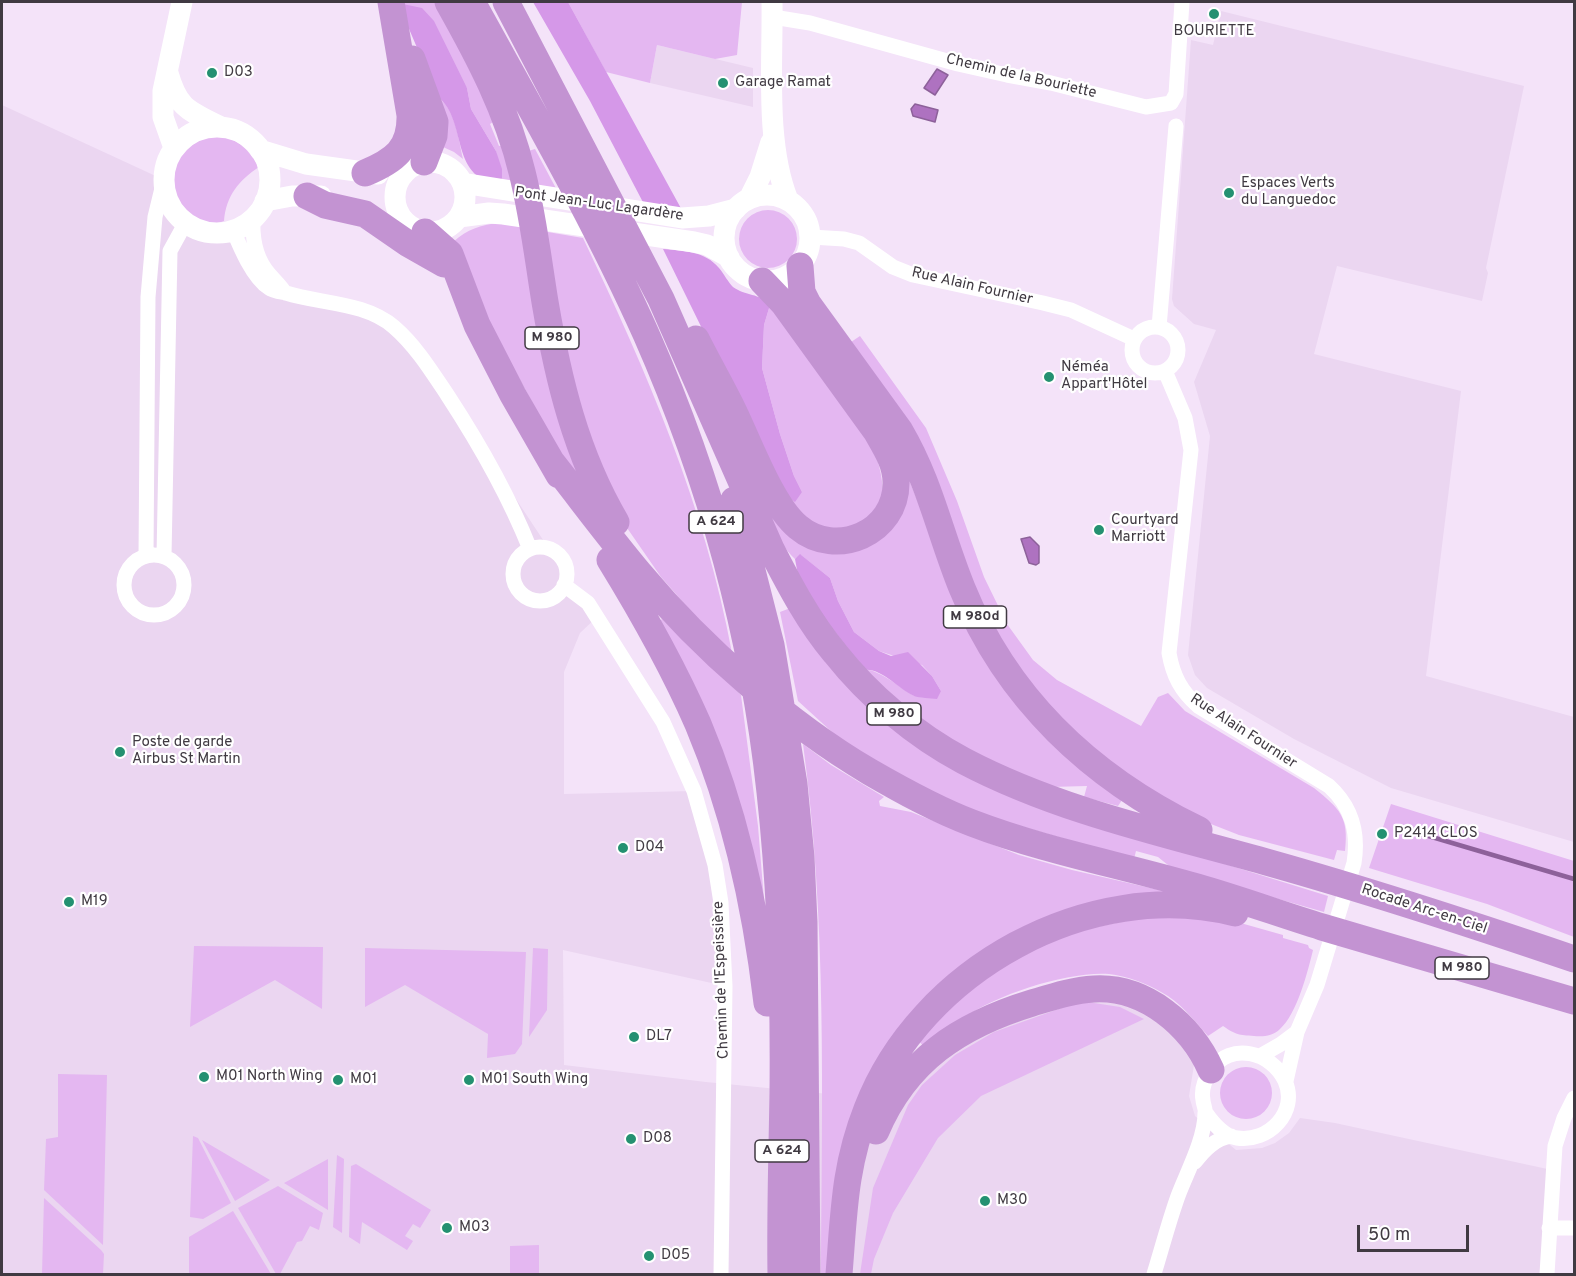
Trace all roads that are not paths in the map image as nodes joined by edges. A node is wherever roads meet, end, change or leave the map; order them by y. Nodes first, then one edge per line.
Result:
1 (182, 2) edge
2 (391, 2) edge
3 (448, 2) edge
4 (471, 2) edge
5 (506, 2) edge
6 (1182, 2) edge
7 (772, 9) edge
8 (168, 72) junction
9 (1176, 126) dead end
10 (221, 127) junction
11 (773, 132) junction
12 (174, 148) junction
13 (584, 148) junction
14 (260, 150) junction
15 (415, 167) junction
16 (365, 173) junction
17 (164, 180) junction
18 (462, 183) junction
19 (307, 196) junction
20 (788, 200) junction
21 (743, 204) junction
22 (259, 210) junction
23 (459, 217) junction
24 (401, 218) junction
25 (189, 225) junction
26 (233, 230) junction
27 (425, 232) junction
28 (811, 237) junction
29 (729, 257) junction
30 (800, 266) junction
31 (762, 281) junction
32 (460, 284) junction
33 (285, 293) junction
34 (1159, 327) junction
35 (1134, 339) junction
36 (689, 364) junction
37 (1166, 371) junction
38 (551, 461) junction
39 (530, 549) junction
40 (146, 555) junction
41 (164, 556) junction
42 (564, 585) junction
43 (713, 650) junction
44 (1272, 863) junction
45 (1319, 926) junction
46 (1575, 959) edge
47 (1575, 1001) edge
48 (1296, 1032) junction
49 (1260, 1056) junction
50 (1211, 1070) junction
51 (1286, 1081) junction
52 (1575, 1098) edge
53 (1206, 1113) junction
54 (1231, 1136) junction
55 (1188, 1172) junction
56 (780, 1210) junction
57 (1549, 1228) junction
58 (1575, 1228) edge
59 (721, 1275) edge
60 (781, 1275) edge
61 (807, 1275) edge
62 (842, 1275) edge
63 (1154, 1275) edge
64 (1547, 1275) edge

1 - 8 street
2 - 15 highway
2 - 16 highway
3 - 43 highway, M 980
4 - 56 highway, A 624
5 - 13 highway, A 624
6 - 7 street, Chemin de la Bouriette
7 - 11 street
8 - 10 street
8 - 12 street
9 - 34 street
10 - 12 street
10 - 14 street
11 - 20 street
11 - 21 street
12 - 17 street
13 - 31 highway
13 - 36 highway, A 624
14 - 16 street
14 - 22 street
15 - 16 street
15 - 18 street
15 - 24 street
17 - 25 street
17 - 40 street
18 - 21 street, Pont Jean-Luc Lagardère
18 - 23 street
19 - 22 street
19 - 24 street
19 - 32 highway
20 - 21 street
20 - 28 street
21 - 29 street
22 - 26 street
22 - 33 street
23 - 27 street
23 - 29 street, Pont Jean-Luc Lagardère
24 - 27 street
25 - 26 street
25 - 41 street
26 - 33 street
27 - 32 highway
28 - 30 street
28 - 35 street, Rue Alain Fournier
29 - 31 street
30 - 31 street
30 - 44 highway, M 980d
32 - 38 highway
33 - 39 street
34 - 35 street
34 - 37 street
35 - 37 street
36 - 44 highway, M 980
36 - 61 highway, A 624
37 - 48 street, Rue Alain Fournier
38 - 43 highway, M 980
38 - 56 highway
39 - 42 street
39 - 42 street
40 - 41 street
40 - 41 street
42 - 59 street, Chemin de l'Espeissière
43 - 45 highway, M 980
44 - 46 highway, Rocade Arc-en-Ciel / M 980
45 - 47 highway, M 980
45 - 62 highway, M 980
48 - 49 street
48 - 51 street, Rue Alain Fournier
49 - 50 street
49 - 51 street
50 - 53 street, Rue Alain Fournier
50 - 62 highway
51 - 54 street, Rue Alain Fournier
52 - 57 street
53 - 54 street
53 - 55 street, Rue Alain Fournier
54 - 55 street, Rue Alain Fournier
55 - 63 street, Rue Alain Fournier
56 - 60 highway, A 624
57 - 58 street
57 - 64 street

